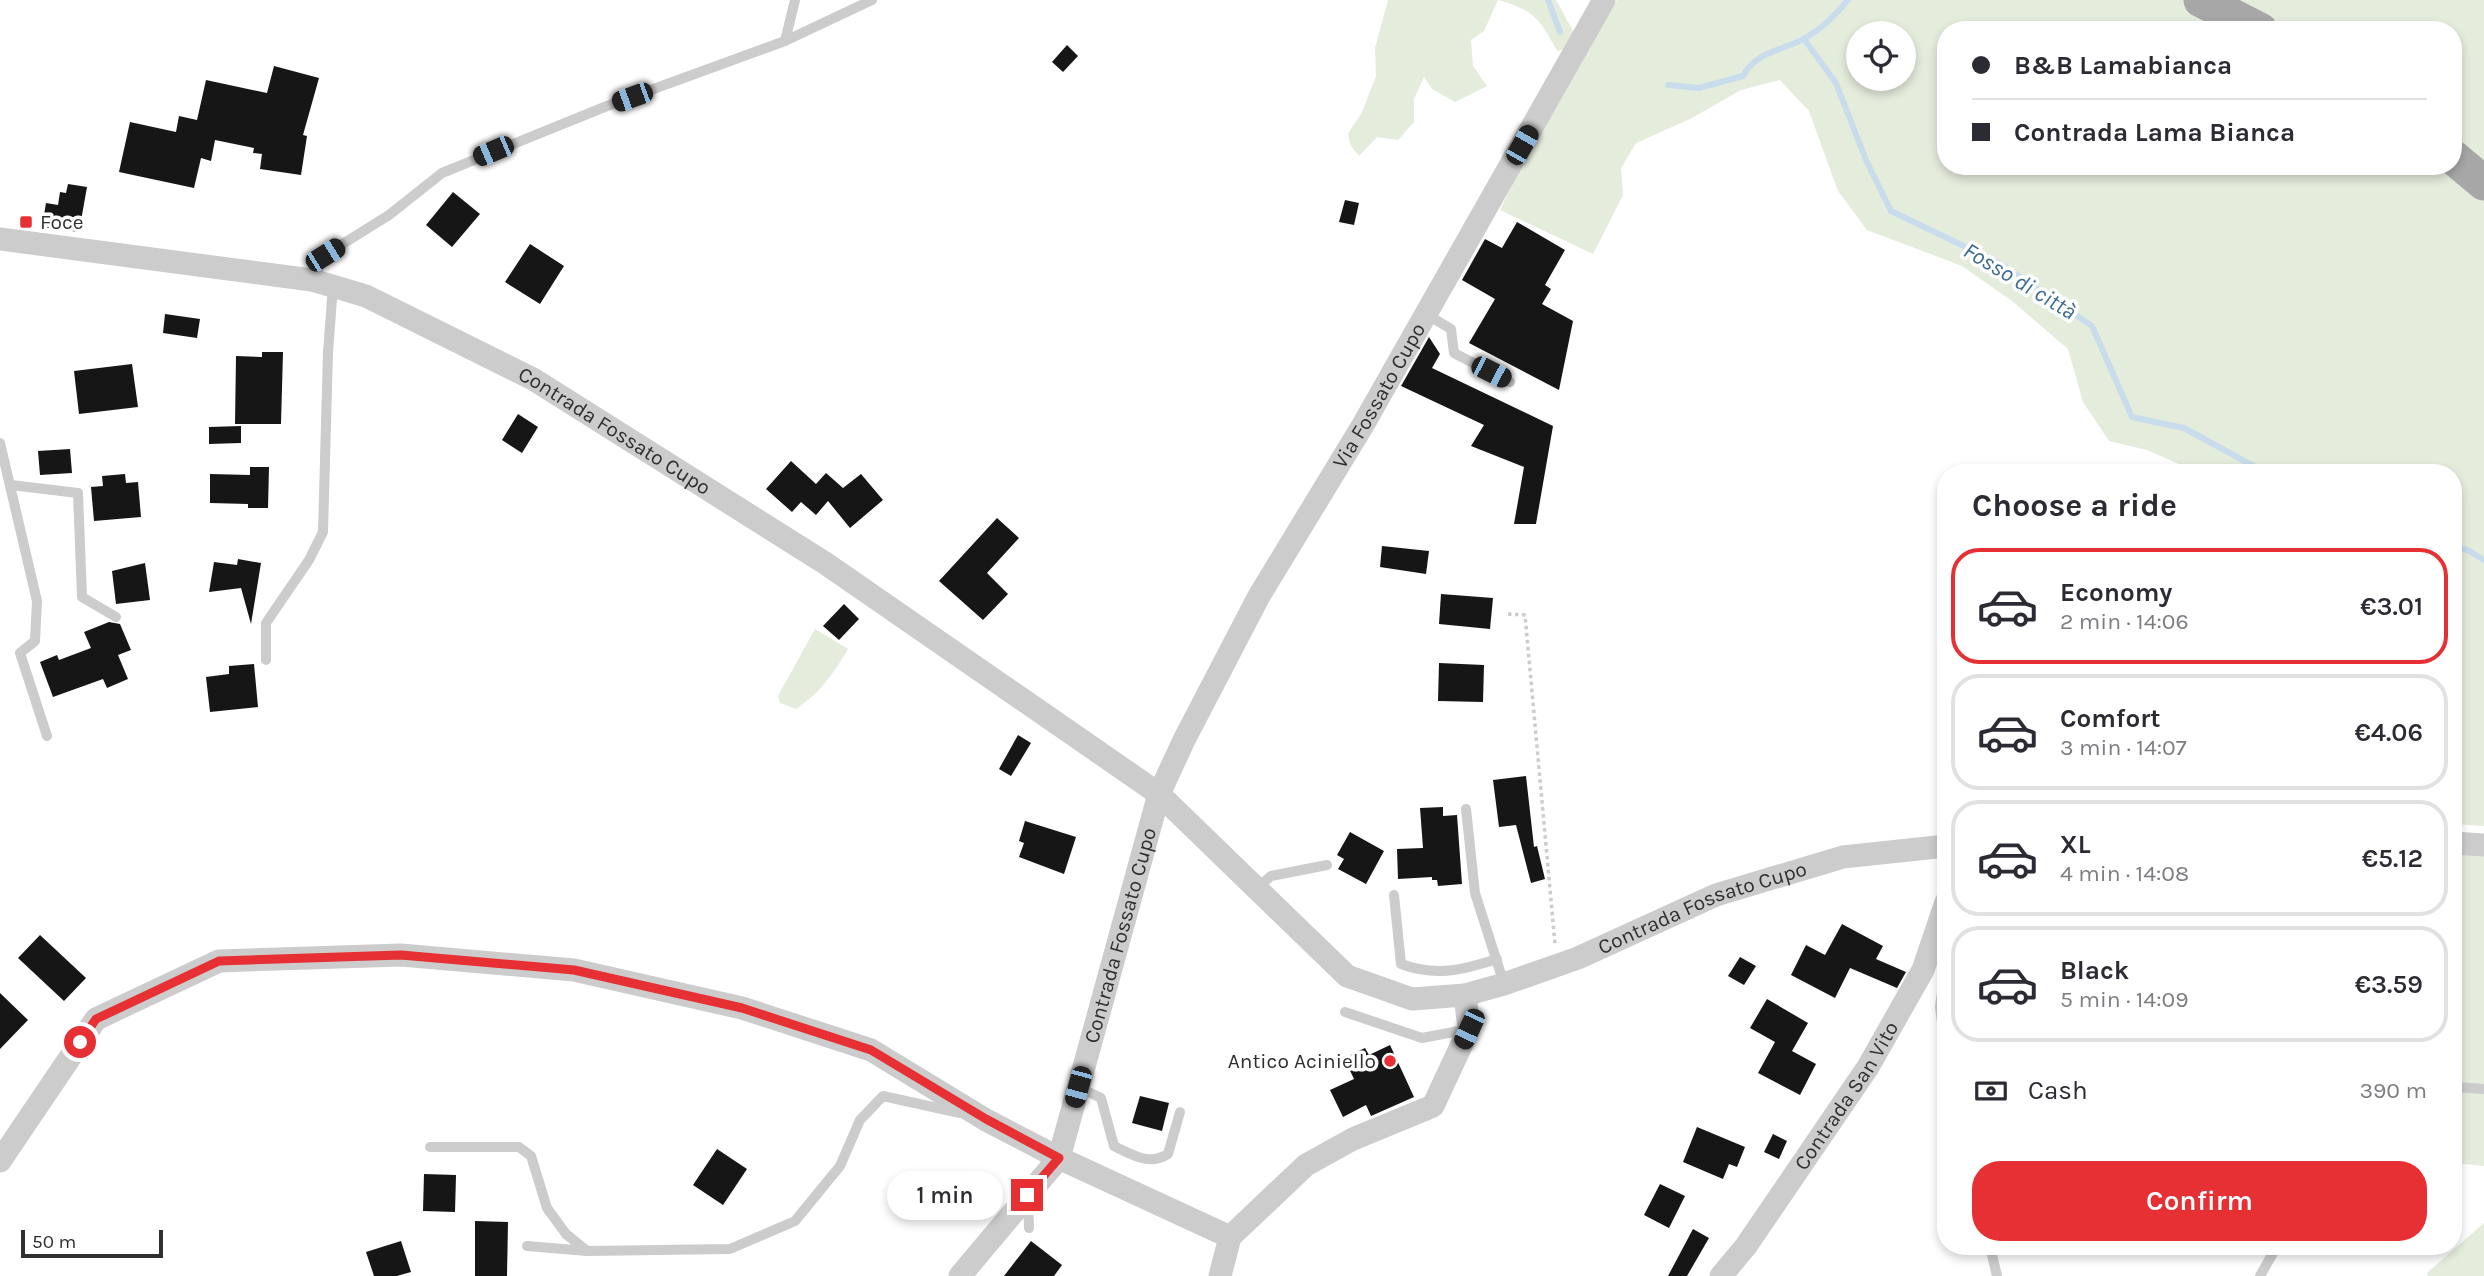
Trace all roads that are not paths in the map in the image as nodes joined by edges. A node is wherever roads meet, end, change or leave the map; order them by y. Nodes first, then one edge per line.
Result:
1 (795, 0) edge
2 (872, 0) edge
3 (1604, 0) edge
4 (2201, 0) edge
5 (2242, 21) edge
6 (785, 41) junction
7 (2462, 165) edge
8 (2484, 183) edge
9 (0, 239) edge
10 (323, 283) junction
11 (1426, 314) junction
12 (1510, 382) dead end
13 (0, 443) edge
14 (10, 485) junction
15 (116, 617) dead end
16 (266, 660) dead end
17 (47, 736) dead end
18 (1159, 794) junction
19 (1466, 809) dead end
20 (2462, 844) edge
21 (2484, 845) edge
22 (1937, 847) edge
23 (1327, 865) dead end
24 (1256, 888) junction
25 (1394, 895) dead end
26 (1937, 929) edge
27 (1497, 959) junction
28 (1504, 984) junction
29 (1465, 995) junction
30 (1345, 1012) dead end
31 (1469, 1029) junction
32 (1078, 1087) junction
33 (2462, 1088) edge
34 (2484, 1089) edge
35 (1181, 1112) dead end
36 (986, 1119) junction
37 (430, 1147) dead end
38 (1059, 1158) junction
39 (0, 1161) edge
40 (1027, 1195) junction
41 (1029, 1228) dead end
42 (1230, 1237) junction
43 (527, 1246) dead end
44 (587, 1251) junction
45 (1992, 1255) edge
46 (2272, 1255) edge
47 (960, 1276) edge
48 (1220, 1276) edge
49 (1721, 1276) edge
50 (1997, 1276) edge
51 (2260, 1276) edge

1 - 6 lane
2 - 6 lane
3 - 11 street, Via Fossato Cupo
4 - 5 main road
6 - 10 lane
7 - 8 main road
9 - 10 street, Contrada Fossato Cupo
10 - 16 lane
10 - 18 street, Contrada Fossato Cupo
11 - 12 lane
11 - 18 street, Via Fossato Cupo
13 - 14 lane
14 - 15 lane
14 - 17 lane
18 - 24 street, Contrada Fossato Cupo
18 - 32 street, Contrada Fossato Cupo
19 - 27 lane
20 - 21 street
22 - 28 street, Contrada Fossato Cupo
23 - 24 lane
24 - 29 street, Contrada Fossato Cupo
25 - 27 lane
26 - 49 street, Contrada San Vito
27 - 28 lane
28 - 29 street, Contrada Fossato Cupo
29 - 31 street
30 - 31 lane
31 - 42 street
32 - 35 lane
32 - 38 street, Contrada Fossato Cupo
33 - 34 lane
36 - 38 street
36 - 39 street
36 - 44 lane
37 - 44 lane
38 - 40 street
38 - 42 street
40 - 41 lane
40 - 47 street
42 - 48 street
43 - 44 lane
45 - 50 lane
46 - 51 lane

